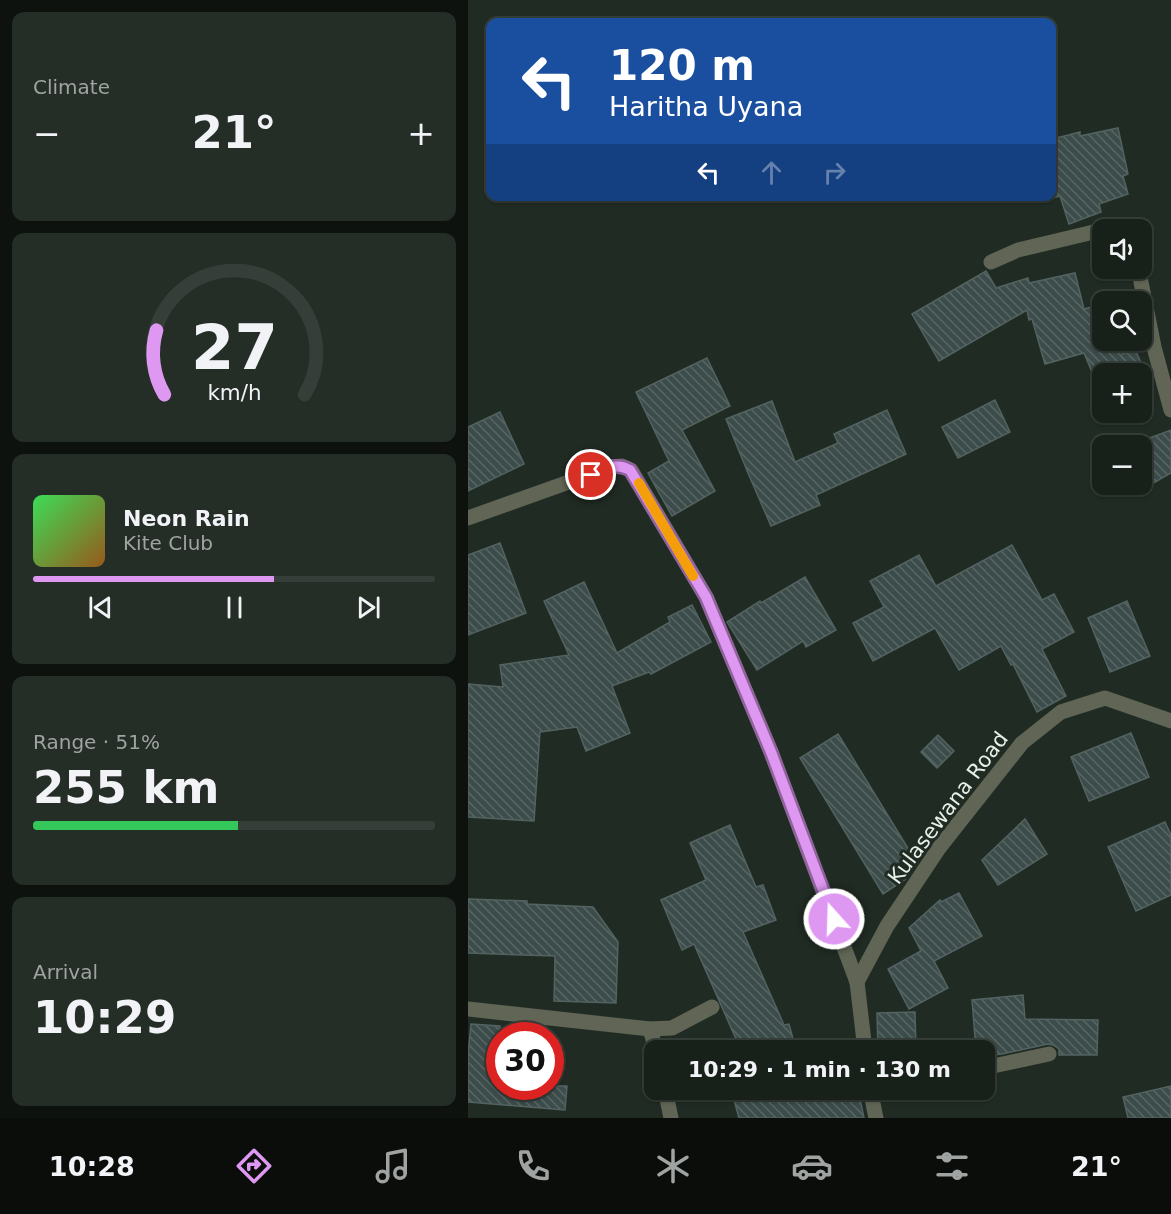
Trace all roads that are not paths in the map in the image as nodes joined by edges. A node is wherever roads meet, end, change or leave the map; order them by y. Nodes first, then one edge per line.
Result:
1 (1092, 233) edge
2 (990, 262) dead end
3 (1140, 279) edge
4 (1166, 372) edge
5 (1170, 407) edge
6 (468, 518) edge
7 (1171, 721) edge
8 (857, 982) junction
9 (712, 1007) dead end
10 (468, 1009) edge
11 (650, 1029) junction
12 (653, 1040) edge
13 (864, 1040) edge
14 (1049, 1054) dead end
15 (995, 1066) edge
16 (667, 1100) edge
17 (874, 1100) edge
18 (671, 1118) edge
19 (876, 1118) edge

1 - 2 street
3 - 4 street
4 - 5 street
6 - 8 street
7 - 8 street, Kulasewana Road
8 - 13 street
9 - 11 street
10 - 11 street
11 - 12 street
14 - 15 street
16 - 18 street
17 - 19 street

